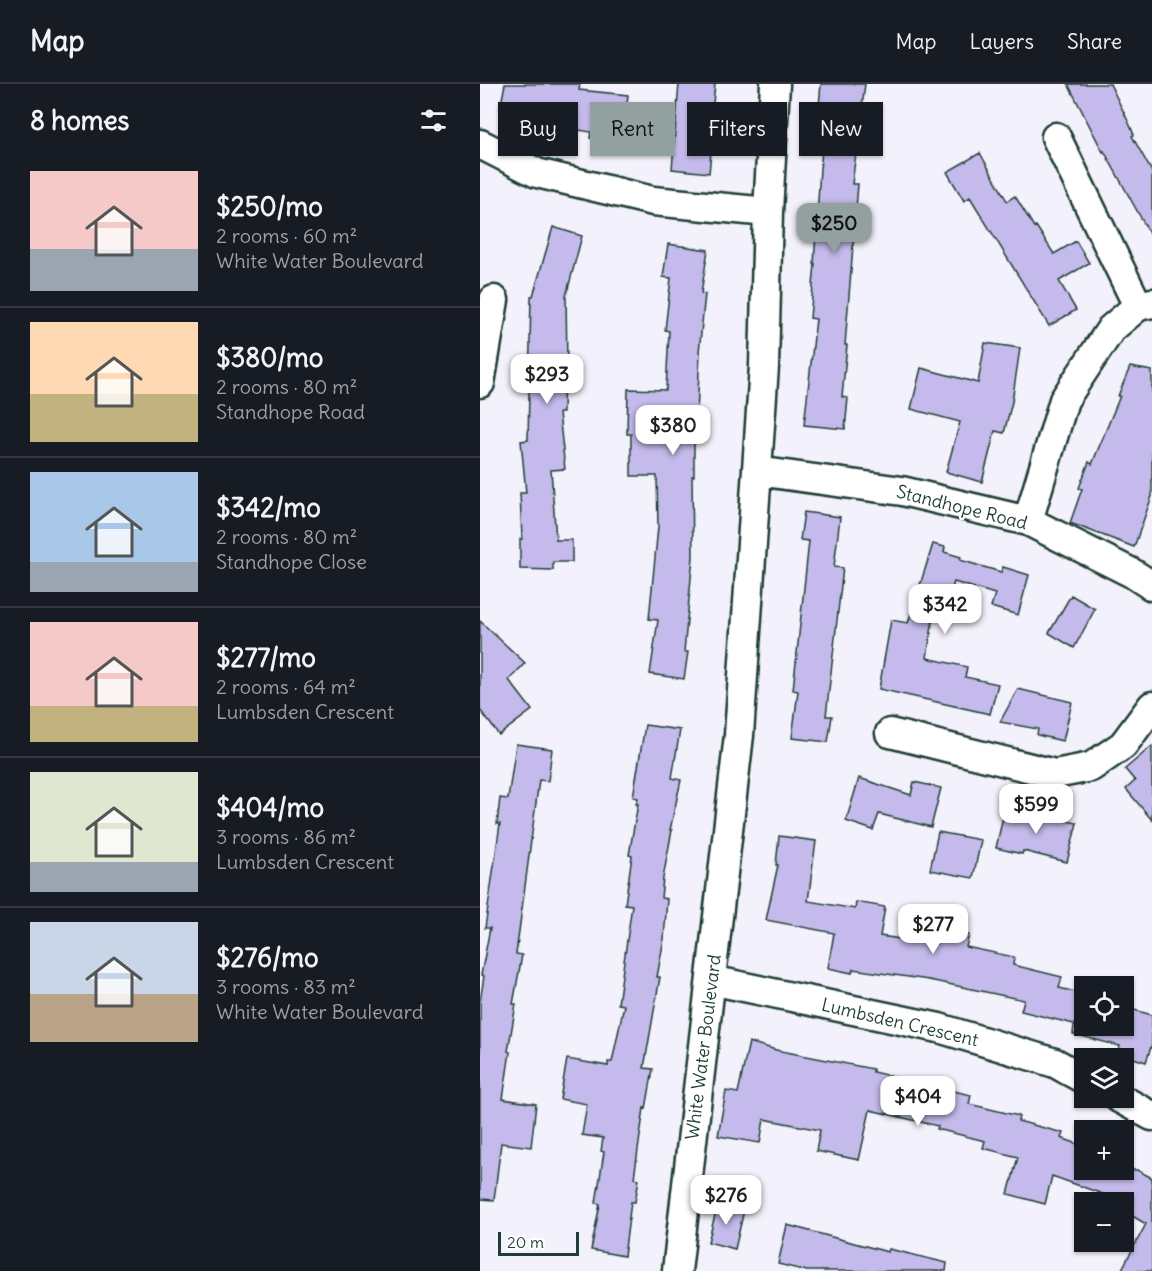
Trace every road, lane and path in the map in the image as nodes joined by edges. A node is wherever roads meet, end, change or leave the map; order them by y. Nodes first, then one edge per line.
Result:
1 (775, 84) edge
2 (1056, 137) dead end
3 (480, 144) edge
4 (768, 212) junction
5 (494, 300) dead end
6 (1145, 304) edge
7 (480, 382) edge
8 (757, 471) junction
9 (1028, 521) junction
10 (1152, 586) edge
11 (1152, 706) edge
12 (890, 733) dead end
13 (711, 980) junction
14 (1074, 1073) edge
15 (1134, 1106) edge
16 (1152, 1116) edge
17 (676, 1271) edge

1 - 4 street, White Water Boulevard
2 - 6 street
3 - 4 street
4 - 8 street, White Water Boulevard
5 - 7 street
6 - 9 street
8 - 9 street, Standhope Road
8 - 13 street, White Water Boulevard
9 - 10 street, Standhope Road
11 - 12 street
13 - 14 street, Lumbsden Crescent
13 - 17 street, White Water Boulevard
15 - 16 street

